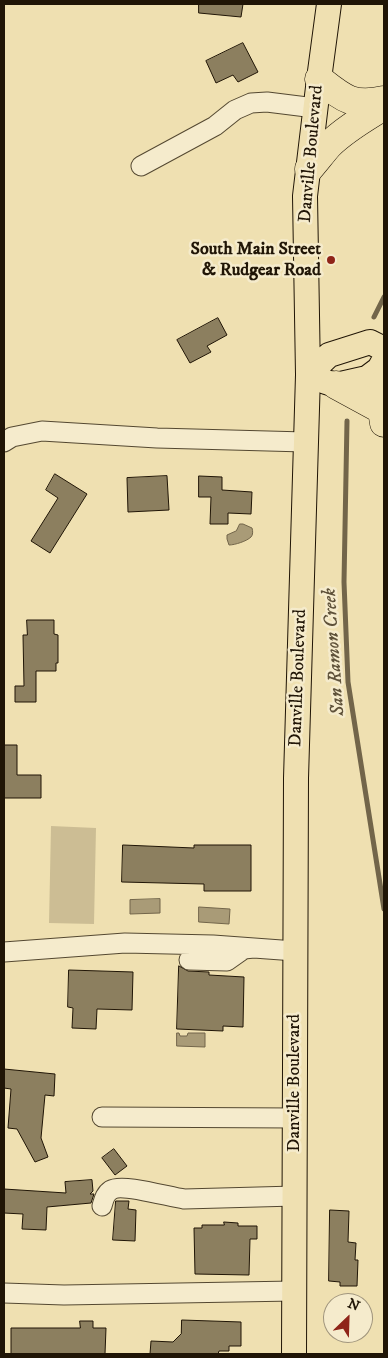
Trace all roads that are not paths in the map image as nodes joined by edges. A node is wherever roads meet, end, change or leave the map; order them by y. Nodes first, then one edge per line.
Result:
1 (329, 4) edge
2 (319, 79) junction
3 (384, 100) edge
4 (384, 106) edge
5 (315, 108) junction
6 (141, 166) dead end
7 (309, 170) junction
8 (384, 349) edge
9 (384, 360) edge
10 (308, 375) junction
11 (384, 383) edge
12 (336, 385) junction
13 (383, 417) edge
14 (4, 442) edge
15 (305, 442) junction
16 (254, 948) junction
17 (295, 951) junction
18 (4, 952) edge
19 (189, 960) dead end
20 (102, 1117) dead end
21 (294, 1118) junction
22 (295, 1196) junction
23 (102, 1206) dead end
24 (294, 1291) junction
25 (4, 1293) edge
26 (294, 1354) edge

1 - 2 main road, Danville Boulevard
2 - 3 highway
2 - 5 main road, Danville Boulevard
4 - 7 highway
5 - 6 street
5 - 7 main road, Danville Boulevard
7 - 10 main road, Danville Boulevard
8 - 10 main road
9 - 12 main road
10 - 12 main road
10 - 15 main road, Danville Boulevard
11 - 13 highway
12 - 13 highway
14 - 15 street
15 - 17 main road, Danville Boulevard
16 - 17 street
16 - 18 street
16 - 19 street
17 - 21 main road, Danville Boulevard
20 - 21 street
21 - 22 main road, Danville Boulevard
22 - 23 street
22 - 24 main road, Danville Boulevard
24 - 25 street
24 - 26 main road, Danville Boulevard

